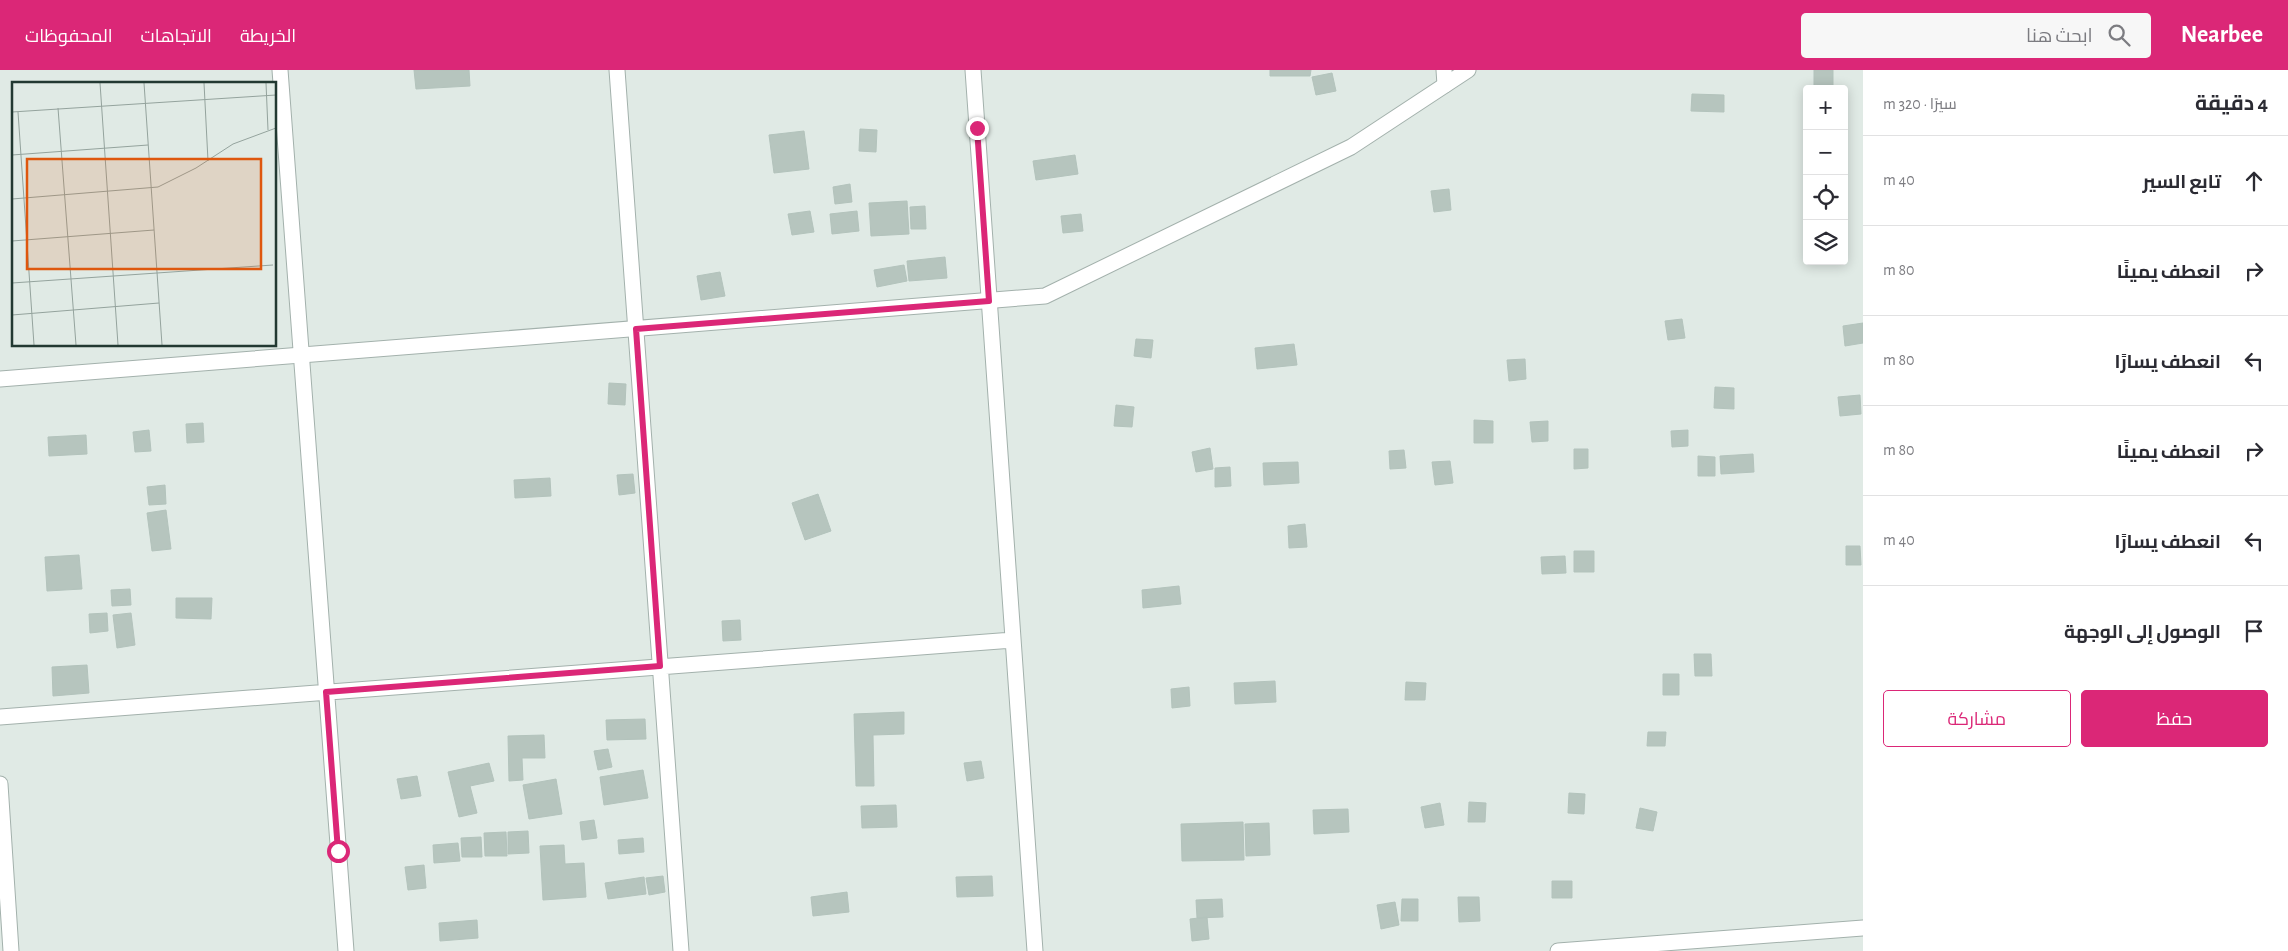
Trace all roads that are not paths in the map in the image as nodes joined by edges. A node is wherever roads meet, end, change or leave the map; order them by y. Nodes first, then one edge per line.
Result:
1 (280, 70) edge
2 (617, 70) edge
3 (973, 70) edge
4 (1468, 70) edge
5 (1444, 78) edge
6 (989, 301) junction
7 (636, 329) junction
8 (301, 355) junction
9 (0, 379) edge
10 (1013, 640) junction
11 (660, 666) junction
12 (326, 692) junction
13 (0, 717) edge
14 (0, 784) edge
15 (1863, 928) edge
16 (11, 951) edge
17 (346, 951) edge
18 (681, 951) edge
19 (1035, 951) edge
20 (1558, 951) edge

1 - 8 street
2 - 7 street
3 - 6 street
4 - 5 street
5 - 6 street
6 - 7 street
6 - 10 street
7 - 8 street
7 - 11 street
8 - 9 street
8 - 12 street
10 - 11 street
10 - 19 street
11 - 12 street
11 - 18 street
12 - 13 street
12 - 17 street
14 - 16 street
15 - 20 street

